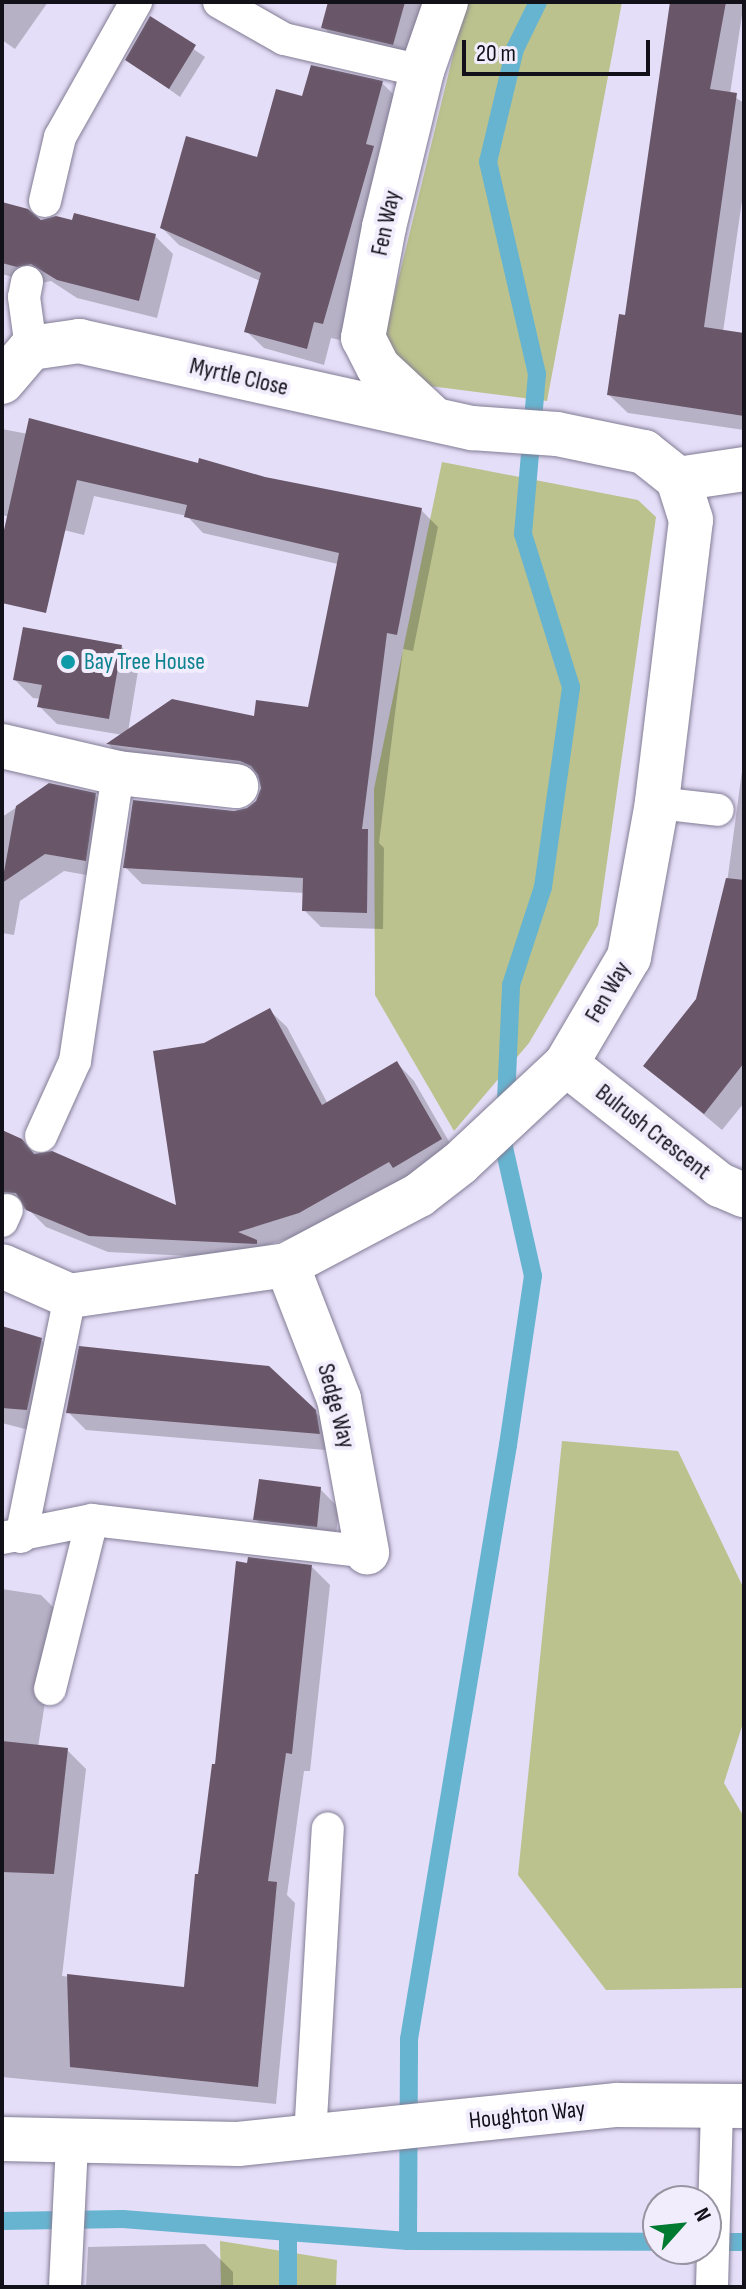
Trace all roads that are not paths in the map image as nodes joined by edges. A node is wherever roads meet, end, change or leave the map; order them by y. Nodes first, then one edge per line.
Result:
1 (136, 2) edge
2 (219, 2) edge
3 (446, 2) edge
4 (422, 71) junction
5 (45, 201) dead end
6 (27, 282) dead end
7 (31, 348) junction
8 (2, 382) edge
9 (435, 420) junction
10 (744, 469) edge
11 (678, 479) junction
12 (2, 746) edge
13 (118, 773) junction
14 (236, 786) dead end
15 (657, 803) junction
16 (718, 810) dead end
17 (566, 1064) junction
18 (41, 1136) dead end
19 (744, 1195) edge
20 (287, 1265) junction
21 (2, 1266) edge
22 (70, 1296) junction
23 (92, 1520) junction
24 (11, 1537) edge
25 (367, 1552) joint
26 (50, 1689) dead end
27 (328, 1829) dead end
28 (731, 2106) edge
29 (310, 2137) junction
30 (2, 2139) edge
31 (72, 2142) junction
32 (65, 2287) edge
33 (712, 2287) edge

1 - 5 lane
2 - 4 lane
3 - 4 street, Fen Way
4 - 9 street, Fen Way
6 - 7 lane
7 - 8 street
7 - 9 street, Myrtle Close
9 - 11 street, Myrtle Close
10 - 11 street
11 - 15 street, Fen Way
12 - 13 street
13 - 14 street
13 - 18 lane
15 - 16 lane
15 - 17 street, Fen Way
17 - 19 street, Bulrush Crescent
17 - 20 street, Fen Way
20 - 22 street, Fen Way
20 - 25 street, Sedge Way
21 - 22 street
22 - 24 lane
23 - 24 lane
23 - 25 lane
23 - 26 lane
27 - 29 lane
28 - 29 street, Houghton Way
28 - 33 lane
29 - 31 street, Houghton Way
30 - 31 street, Houghton Way
31 - 32 lane

